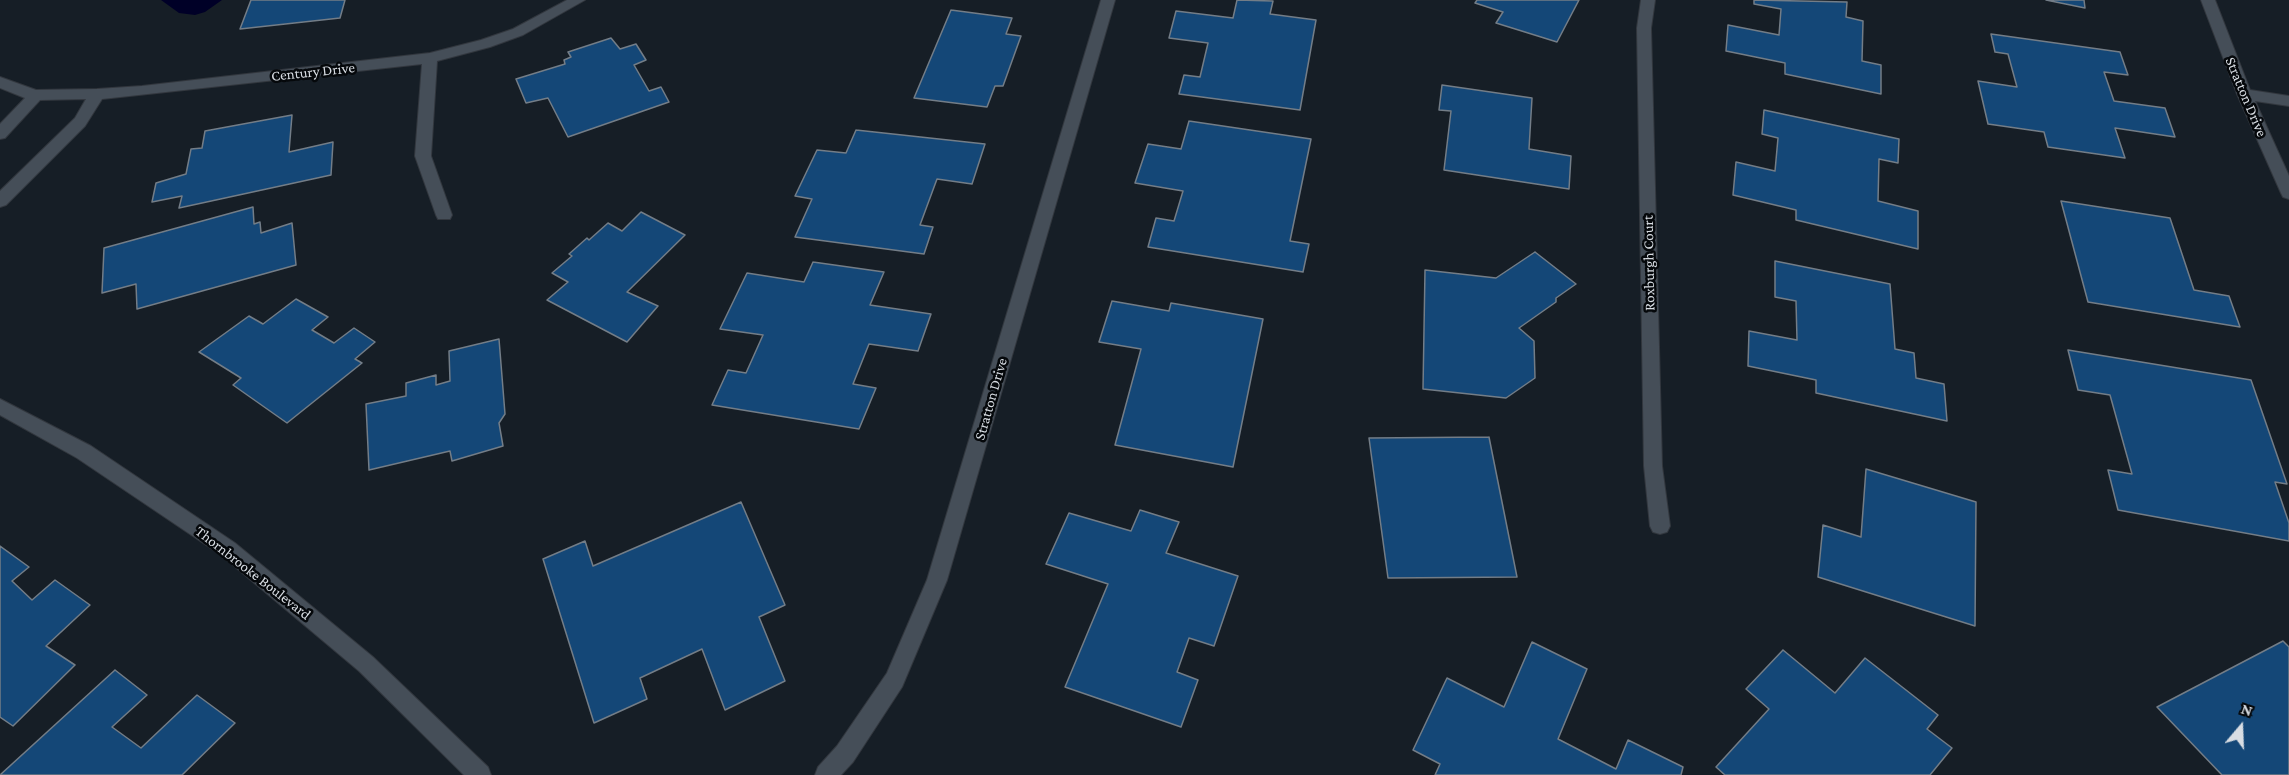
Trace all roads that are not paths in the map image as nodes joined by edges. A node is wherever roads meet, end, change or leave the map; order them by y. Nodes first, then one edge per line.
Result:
1 (578, 0) edge
2 (1108, 0) edge
3 (1648, 0) edge
4 (2208, 0) edge
5 (430, 58) junction
6 (0, 82) edge
7 (97, 94) junction
8 (2244, 94) junction
9 (36, 95) junction
10 (2289, 101) edge
11 (0, 134) edge
12 (2289, 193) edge
13 (0, 201) edge
14 (444, 215) dead end
15 (0, 406) edge
16 (1660, 526) dead end
17 (480, 775) edge
18 (825, 775) edge

1 - 5 street, Century Drive
2 - 18 street, Stratton Drive
3 - 16 street, Roxburgh Court
4 - 8 street, Stratton Drive
5 - 7 street, Century Drive
5 - 14 street
6 - 9 street, Century Drive
7 - 9 street, Century Drive
7 - 13 street
8 - 10 street
8 - 12 street, Stratton Drive
9 - 11 street
15 - 17 street, Thornbrooke Boulevard

